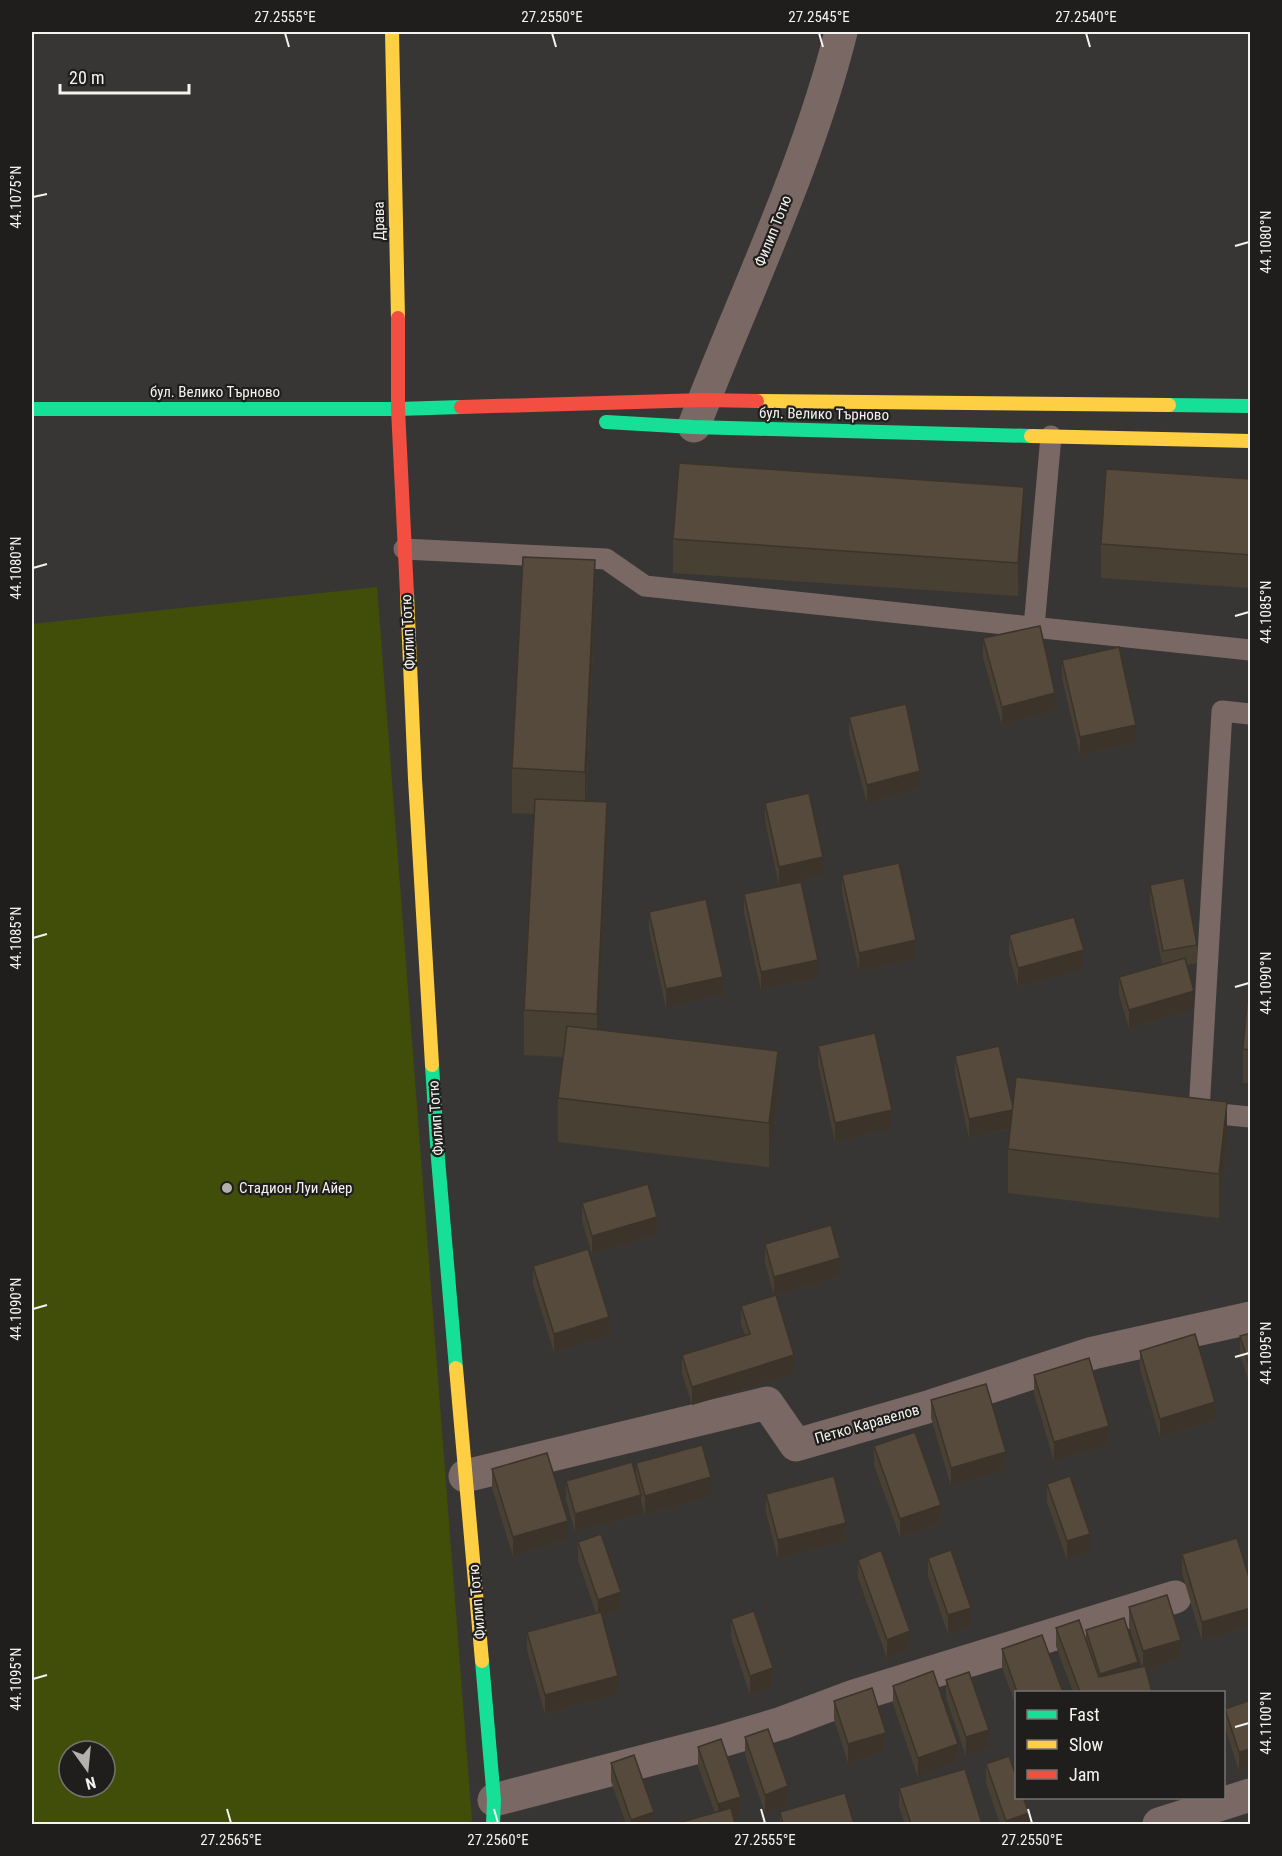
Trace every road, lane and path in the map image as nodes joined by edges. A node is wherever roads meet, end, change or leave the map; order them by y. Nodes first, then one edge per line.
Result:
1 (392, 32) edge
2 (841, 32) edge
3 (1251, 405) edge
4 (32, 408) edge
5 (398, 409) junction
6 (699, 413) junction
7 (552, 418) dead end
8 (587, 421) dead end
9 (1051, 436) junction
10 (1251, 441) edge
11 (404, 549) junction
12 (1034, 627) junction
13 (1251, 650) edge
14 (1251, 714) edge
15 (1251, 1117) edge
16 (1251, 1318) edge
17 (465, 1476) junction
18 (1175, 1597) dead end
19 (1251, 1795) edge
20 (494, 1812) edge
21 (1159, 1824) edge

1 - 5 main road, Драва
2 - 6 street, Филип Тотю
3 - 6 main road, бул. Велико Търново
4 - 5 main road, бул. Велико Търново
5 - 6 main road, бул. Велико Търново
5 - 7 main road, бул. Велико Търново
5 - 11 main road, Филип Тотю
6 - 8 main road, бул. Велико Търново
6 - 9 main road, бул. Велико Търново
9 - 10 main road, бул. Велико Търново
9 - 12 lane
11 - 12 lane
11 - 17 main road, Филип Тотю
12 - 13 lane
14 - 15 lane
16 - 17 street, Петко Каравелов
17 - 20 main road, Филип Тотю
18 - 20 street
19 - 21 street

